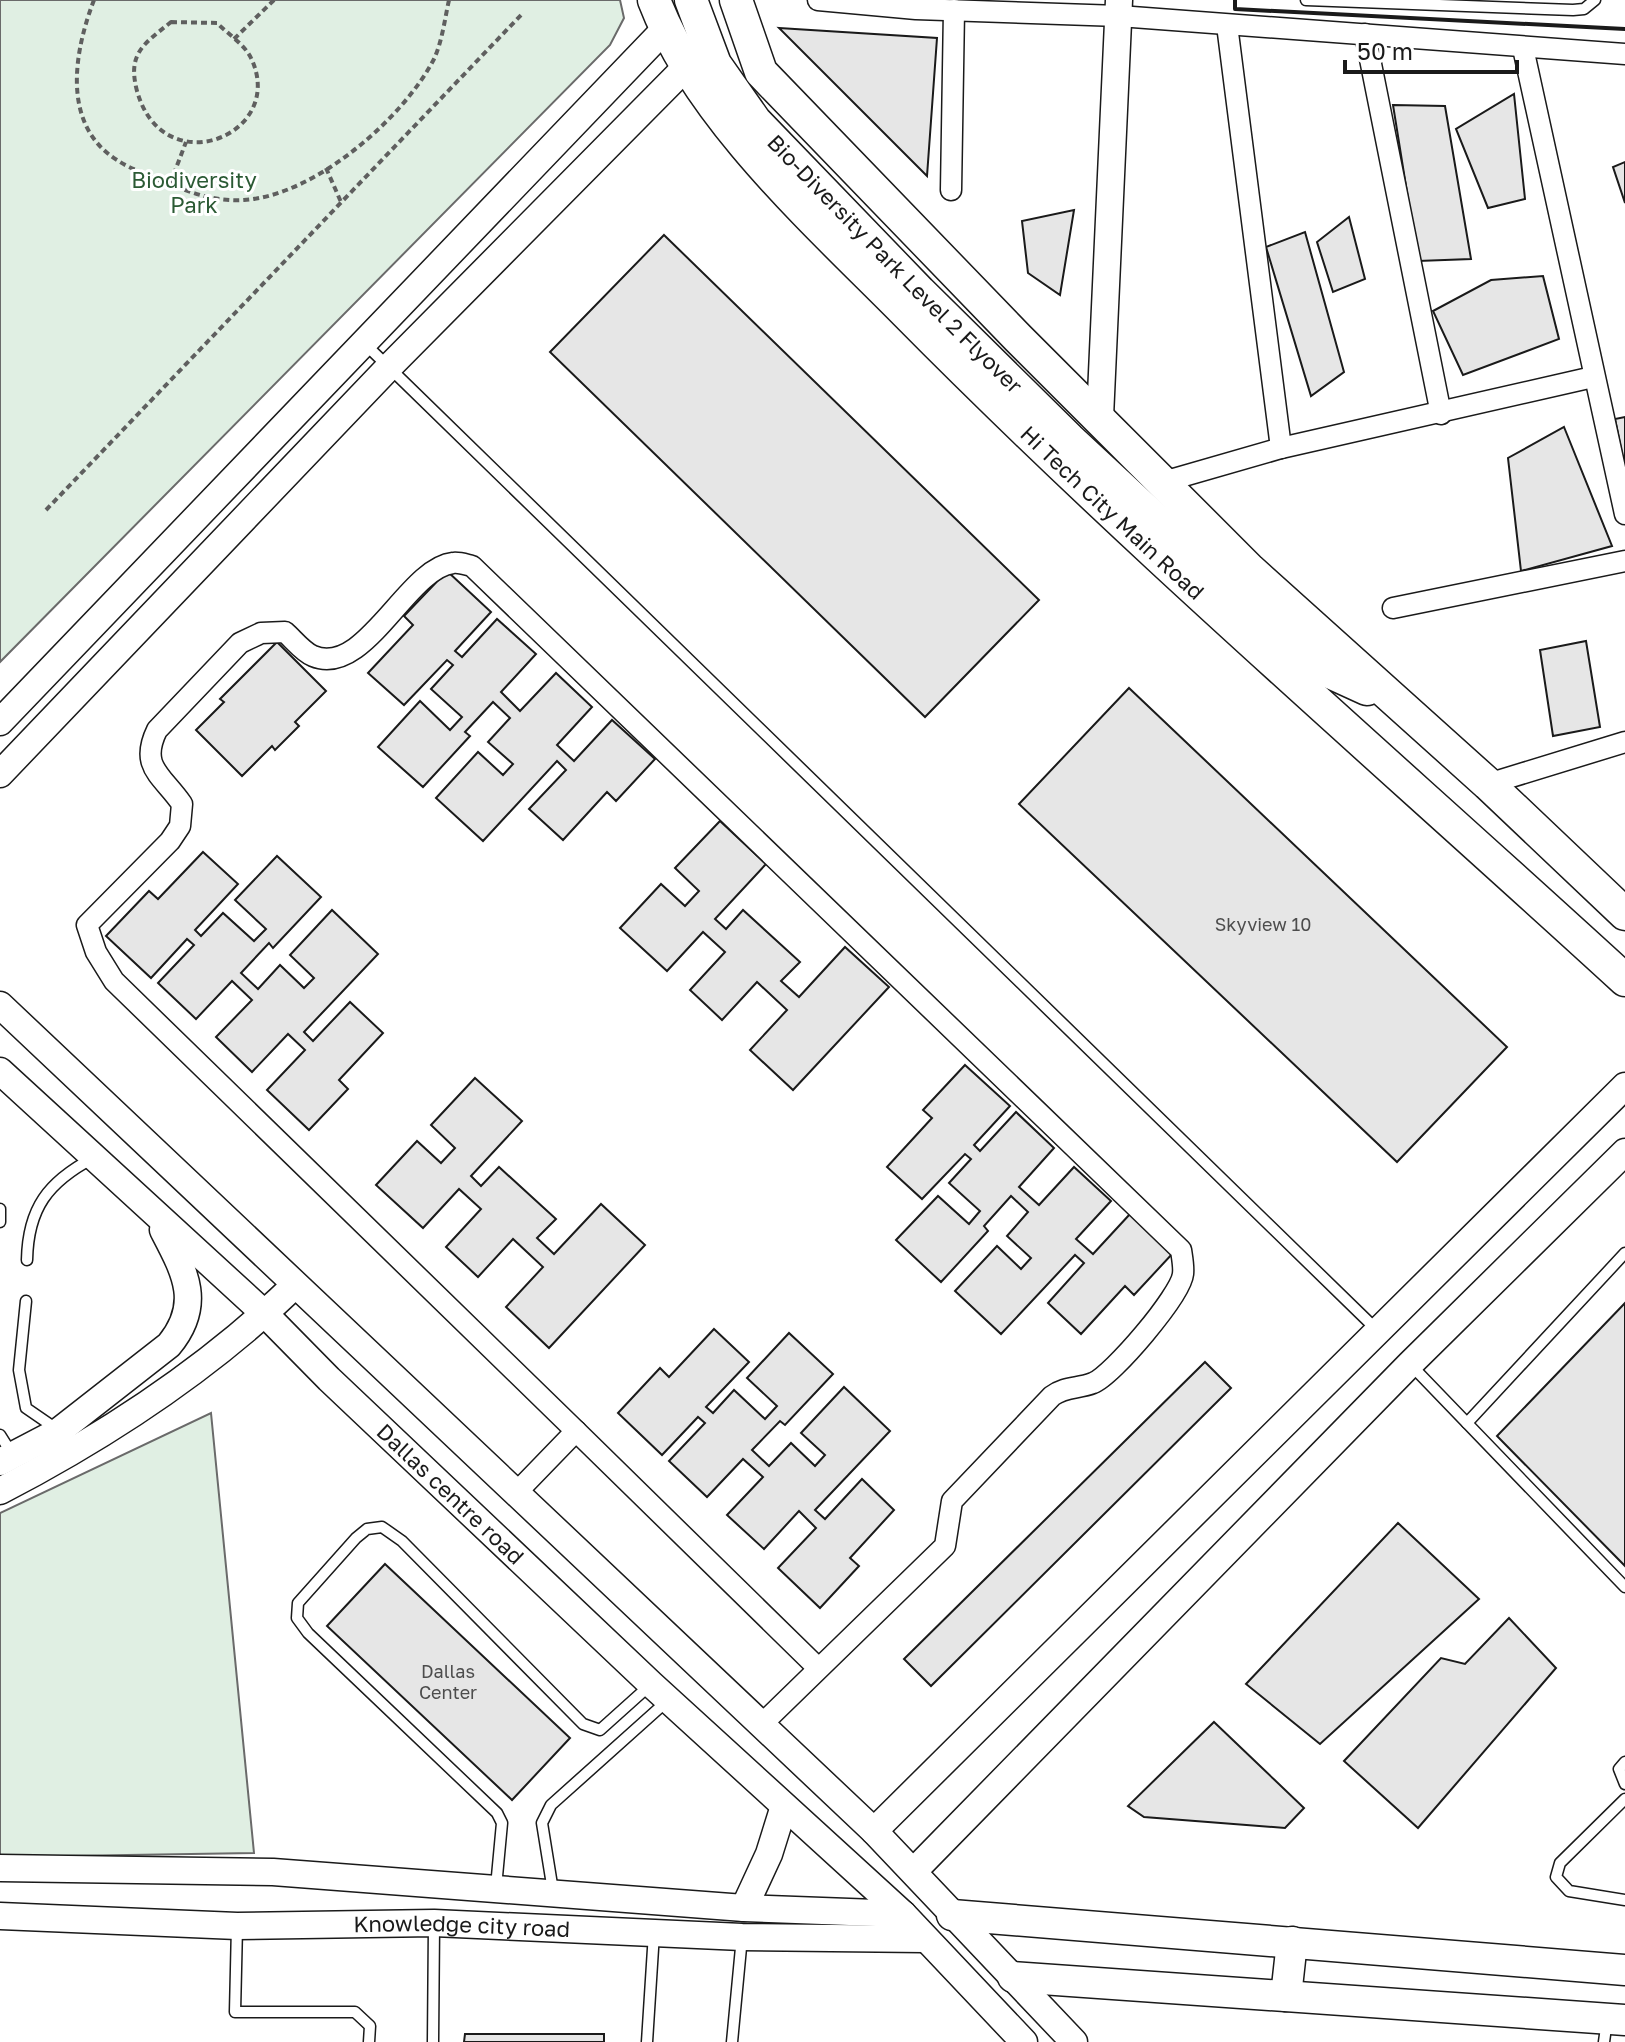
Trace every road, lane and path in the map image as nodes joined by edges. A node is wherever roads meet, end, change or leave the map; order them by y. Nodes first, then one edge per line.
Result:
1 (94, 0) edge
2 (274, 0) edge
3 (449, 0) edge
4 (691, 0) edge
5 (818, 0) edge
6 (1306, 0) edge
7 (1595, 0) edge
8 (742, 2) edge
9 (1119, 8) edge
10 (954, 10) junction
11 (522, 14) dead end
12 (659, 14) edge
13 (1227, 25) junction
14 (1365, 34) junction
15 (234, 39) junction
16 (1523, 48) junction
17 (1625, 54) edge
18 (688, 65) junction
19 (186, 142) junction
20 (326, 168) junction
21 (170, 184) junction
22 (951, 190) dead end
23 (342, 203) junction
24 (364, 343) junction
25 (390, 366) junction
26 (1593, 377) junction
27 (1441, 414) junction
28 (1100, 417) junction
29 (1281, 448) junction
30 (1163, 482) junction
31 (46, 510) dead end
32 (1625, 514) edge
33 (1625, 561) edge
34 (1393, 608) dead end
35 (1399, 703) junction
36 (0, 722) edge
37 (1625, 742) edge
38 (0, 774) edge
39 (1488, 784) junction
40 (1625, 914) edge
41 (1625, 980) edge
42 (0, 1005) edge
43 (0, 1071) edge
44 (1625, 1086) edge
45 (1625, 1152) edge
46 (94, 1157) junction
47 (0, 1209) edge
48 (155, 1216) junction
49 (0, 1222) edge
50 (1625, 1253) edge
51 (27, 1260) dead end
52 (294, 1286) junction
53 (26, 1301) dead end
54 (265, 1314) junction
55 (1379, 1332) junction
56 (1410, 1364) junction
57 (1467, 1423) junction
58 (59, 1431) junction
59 (576, 1431) junction
60 (4, 1451) edge
61 (0, 1491) edge
62 (516, 1493) junction
63 (1625, 1587) edge
64 (818, 1668) junction
65 (660, 1692) junction
66 (761, 1725) junction
67 (1625, 1762) edge
68 (1625, 1784) edge
69 (1625, 1799) edge
70 (784, 1806) junction
71 (874, 1831) junction
72 (0, 1868) edge
73 (914, 1871) junction
74 (496, 1889) junction
75 (553, 1893) junction
76 (1625, 1900) edge
77 (744, 1908) junction
78 (903, 1914) junction
79 (952, 1915) junction
80 (0, 1916) edge
81 (434, 1923) junction
82 (237, 1926) junction
83 (654, 1933) junction
84 (742, 1937) junction
85 (924, 1939) junction
86 (1292, 1942) junction
87 (1625, 1970) edge
88 (1013, 1977) junction
89 (1286, 1996) junction
90 (1612, 2027) edge
91 (369, 2042) edge
92 (433, 2042) edge
93 (647, 2042) edge
94 (732, 2042) edge
95 (1024, 2042) edge
96 (1074, 2042) edge

1 - 21 path
2 - 15 path
3 - 20 path
4 - 35 main road, Bio-Diversity Park Level 2 Flyover
5 - 10 street
6 - 7 lane
8 - 28 main road
9 - 10 street
9 - 13 street
9 - 28 street
10 - 22 street
11 - 23 path
12 - 18 main road, Hi Tech City Main Road
12 - 24 street
13 - 14 street
13 - 29 street
14 - 16 street
14 - 27 street
15 - 19 path
15 - 19 path
16 - 17 street
16 - 26 street
18 - 25 street
18 - 41 main road, Hi Tech City Main Road
19 - 21 path
20 - 21 path
20 - 23 path
23 - 31 path
24 - 25 lane
24 - 36 street
25 - 38 street
25 - 55 lane
26 - 27 street
26 - 32 street
27 - 29 street
28 - 30 main road
29 - 30 street
30 - 35 main road
33 - 34 street
35 - 39 main road
37 - 39 street
39 - 40 main road
42 - 52 street, Dallas centre road
43 - 46 street, Dallas centre road
44 - 55 street
45 - 56 street
46 - 48 street, Dallas centre road
46 - 51 lane
47 - 49 lane
48 - 54 street, Dallas centre road
48 - 58 street
50 - 57 lane
52 - 54 street
52 - 62 street, Dallas centre road
53 - 58 lane
54 - 61 street
54 - 65 street, Dallas centre road
55 - 71 street
56 - 57 lane
56 - 73 street
57 - 63 lane
58 - 60 street
59 - 62 street
59 - 64 street
59 - 64 street
62 - 66 street, Dallas centre road
64 - 66 street
65 - 70 street, Dallas centre road
65 - 74 lane
65 - 75 lane
66 - 71 street, Dallas centre road
67 - 68 lane
69 - 76 lane
70 - 77 street
70 - 78 street, Dallas centre road
71 - 73 street, Dallas centre road
72 - 74 street, Knowledge city road
73 - 79 street, Dallas centre road
74 - 75 street, Knowledge city road
75 - 77 street, Knowledge city road
77 - 78 street, Knowledge city road
78 - 85 street, Dallas centre road
79 - 86 main road
79 - 88 street, Dallas centre road
80 - 82 street, Knowledge city road
81 - 82 street, Knowledge city road
81 - 83 street, Knowledge city road
81 - 92 lane
82 - 91 lane
83 - 84 street, Knowledge city road
83 - 93 lane
84 - 85 street, Knowledge city road
84 - 94 lane
85 - 95 street, Dallas centre road
86 - 87 main road
86 - 89 main road
88 - 89 main road
88 - 96 street, Dallas centre road
89 - 90 main road

